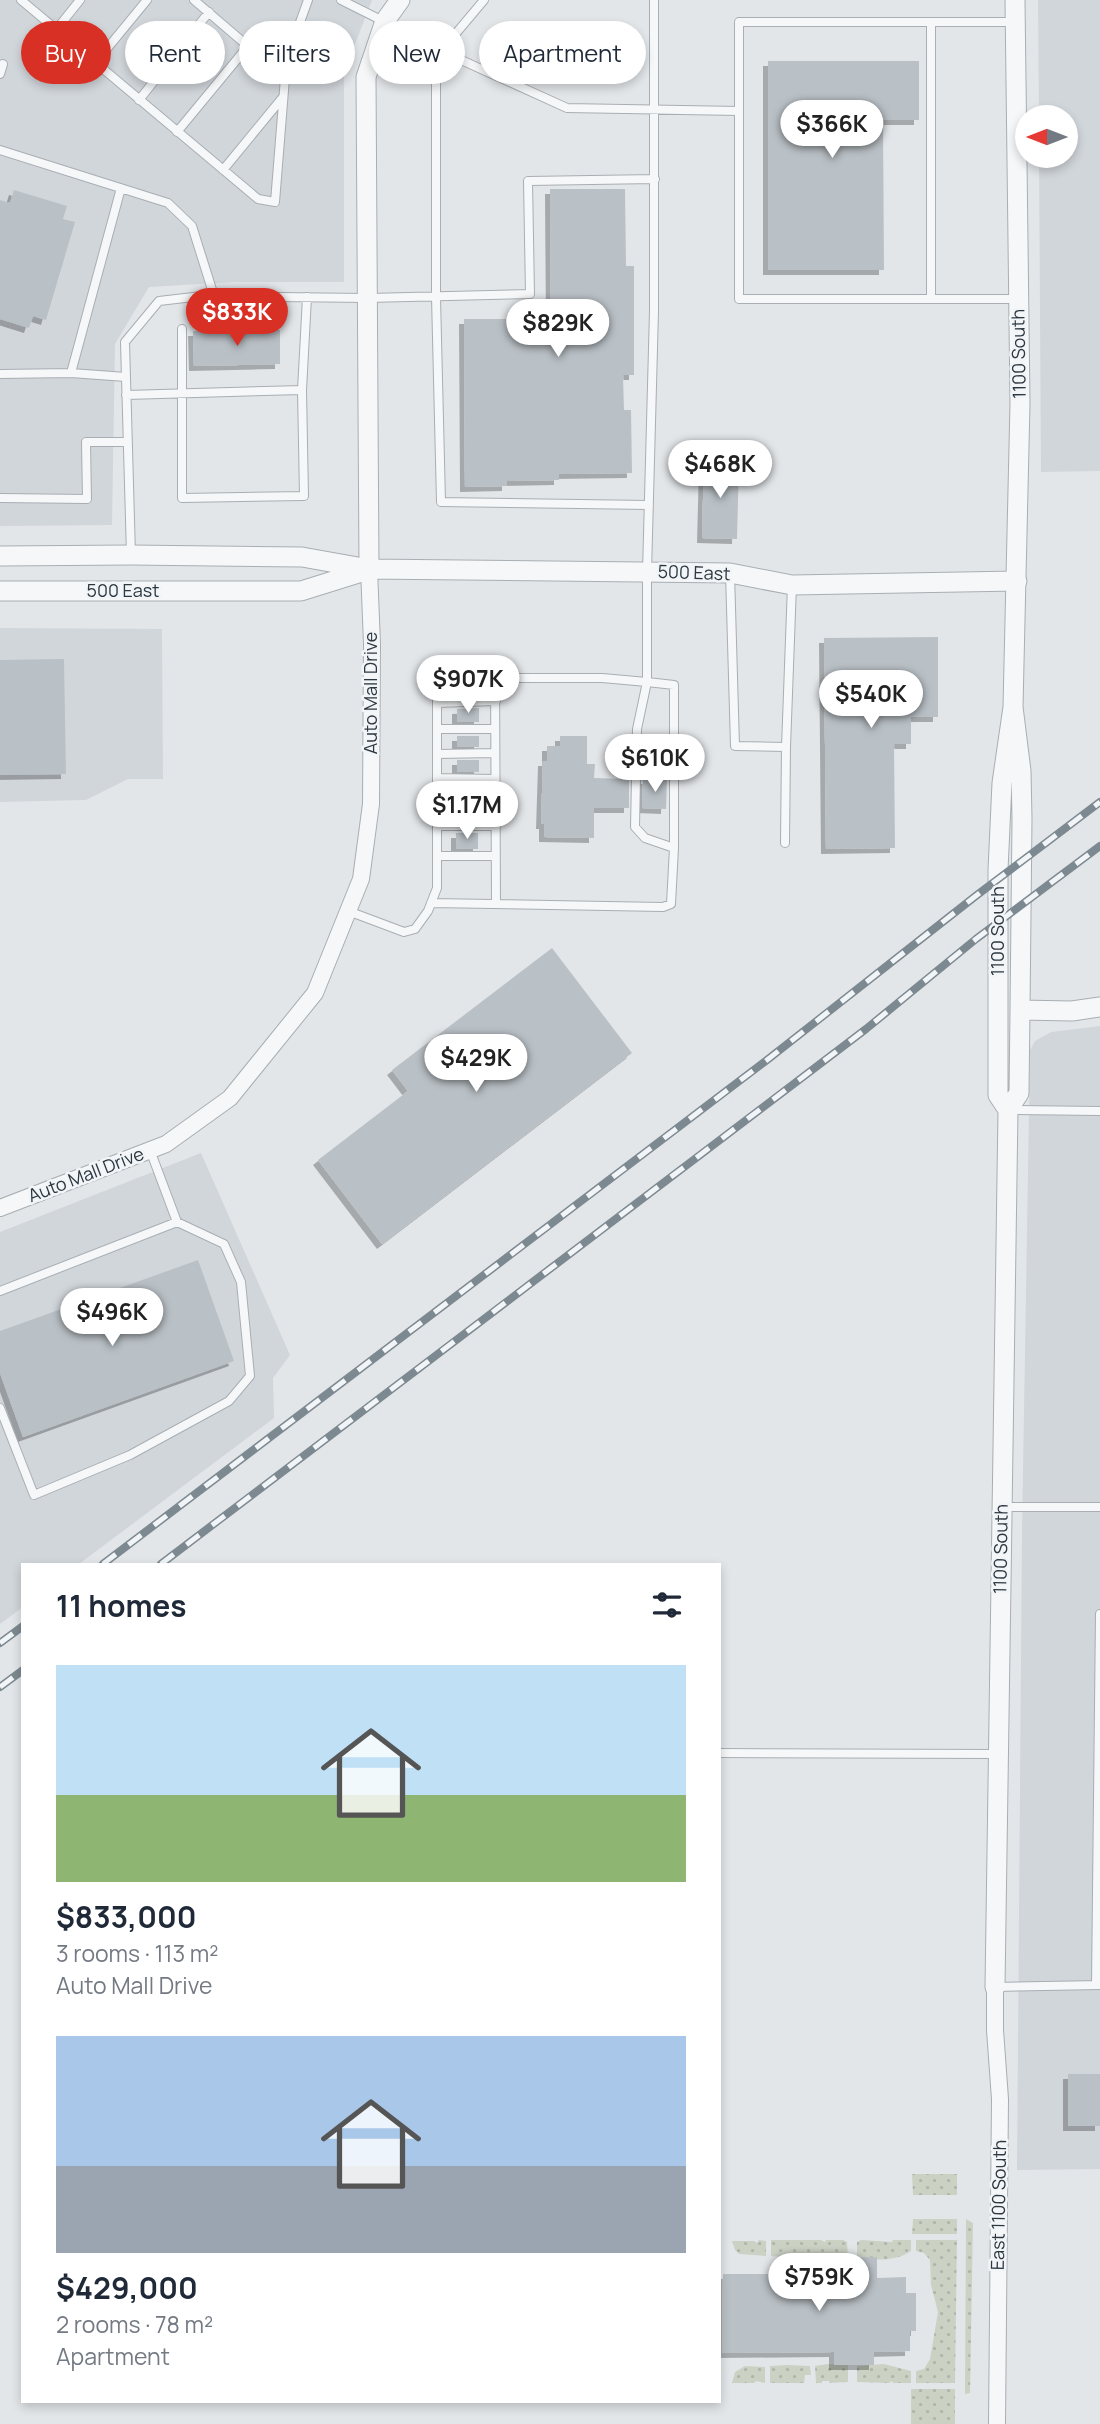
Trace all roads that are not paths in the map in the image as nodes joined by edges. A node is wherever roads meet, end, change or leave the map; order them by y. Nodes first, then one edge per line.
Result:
1 (22, 0) edge
2 (80, 0) edge
3 (147, 0) edge
4 (194, 0) edge
5 (308, 0) edge
6 (341, 0) edge
7 (400, 0) edge
8 (484, 0) edge
9 (654, 0) edge
10 (1015, 0) edge
11 (209, 12) junction
12 (46, 21) edge
13 (63, 21) edge
14 (300, 21) edge
15 (385, 21) joint
16 (930, 22) junction
17 (1015, 22) junction
18 (465, 23) edge
19 (239, 38) edge
20 (111, 44) edge
21 (239, 57) edge
22 (465, 61) edge
23 (3, 64) dead end
24 (369, 67) edge
25 (0, 74) edge
26 (111, 75) edge
27 (285, 84) edge
28 (436, 84) edge
29 (284, 97) junction
30 (139, 100) junction
31 (655, 111) junction
32 (739, 111) junction
33 (177, 132) junction
34 (0, 150) edge
35 (223, 170) junction
36 (655, 178) junction
37 (121, 188) junction
38 (214, 296) junction
39 (307, 297) junction
40 (436, 297) junction
41 (368, 298) junction
42 (930, 299) junction
43 (1019, 299) junction
44 (182, 329) dead end
45 (71, 373) junction
46 (0, 374) edge
47 (126, 377) junction
48 (302, 390) junction
49 (181, 394) junction
50 (126, 396) junction
51 (127, 442) junction
52 (0, 498) edge
53 (649, 505) junction
54 (131, 555) junction
55 (0, 556) edge
56 (369, 569) junction
57 (647, 572) junction
58 (730, 573) junction
59 (1017, 581) junction
60 (792, 585) junction
61 (0, 591) edge
62 (495, 664) junction
63 (647, 682) junction
64 (496, 701) junction
65 (437, 703) junction
66 (1013, 707) junction
67 (437, 729) junction
68 (495, 729) junction
69 (786, 747) junction
70 (495, 753) junction
71 (437, 754) junction
72 (437, 778) junction
73 (495, 779) junction
74 (437, 802) junction
75 (495, 802) junction
76 (437, 826) junction
77 (496, 826) junction
78 (786, 843) dead end
79 (674, 848) junction
80 (437, 856) junction
81 (495, 856) junction
82 (431, 903) junction
83 (496, 904) junction
84 (348, 911) junction
85 (1100, 1007) edge
86 (1020, 1010) junction
87 (1008, 1110) junction
88 (1100, 1111) edge
89 (149, 1150) junction
90 (0, 1208) edge
91 (177, 1222) junction
92 (0, 1291) edge
93 (0, 1408) edge
94 (1001, 1507) junction
95 (1100, 1507) edge
96 (1100, 1614) edge
97 (721, 1753) edge
98 (998, 1755) junction
99 (1098, 1985) edge
100 (995, 1987) junction
101 (997, 2424) edge

1 - 12 lane
2 - 13 lane
3 - 20 lane
4 - 11 lane
5 - 14 lane
6 - 15 lane
7 - 15 street, Auto Mall Drive
8 - 18 lane
9 - 31 lane
10 - 17 street, 1100 South
11 - 19 lane
11 - 30 lane
16 - 17 lane
16 - 32 lane
16 - 42 lane
17 - 43 street, 1100 South
21 - 33 lane
22 - 31 lane
23 - 25 lane
24 - 41 street, Auto Mall Drive
26 - 30 lane
27 - 29 lane
28 - 40 lane
29 - 35 lane
29 - 35 lane
30 - 33 lane
31 - 32 lane
31 - 36 lane
32 - 42 lane
33 - 35 lane
34 - 37 lane
36 - 40 lane
36 - 53 lane
37 - 38 lane
37 - 45 lane
38 - 39 lane
38 - 47 lane
39 - 41 lane
39 - 48 lane
40 - 41 lane
40 - 53 lane
41 - 56 street, Auto Mall Drive
42 - 43 lane
43 - 59 street, 1100 South
44 - 49 lane
45 - 46 lane
45 - 47 lane
47 - 50 lane
48 - 49 lane
48 - 49 lane
49 - 50 lane
50 - 51 lane
51 - 52 lane
51 - 54 lane
53 - 57 lane
54 - 55 street, 500 East
54 - 56 street, 500 East
56 - 57 street, 500 East
56 - 61 street, 500 East
56 - 84 street, Auto Mall Drive
57 - 58 street, 500 East
57 - 63 lane
58 - 60 street, 500 East
58 - 69 lane
59 - 60 street, 500 East
59 - 66 street, 1100 South
60 - 69 lane
62 - 63 lane
62 - 64 lane
62 - 65 lane
63 - 79 lane
63 - 79 lane
64 - 65 lane
64 - 68 lane
65 - 67 lane
66 - 86 street, 1100 South
66 - 87 street, 1100 South
67 - 68 lane
67 - 71 lane
68 - 70 lane
69 - 78 lane
70 - 71 lane
70 - 73 lane
71 - 72 lane
72 - 73 lane
72 - 74 lane
73 - 75 lane
74 - 75 lane
74 - 76 lane
75 - 77 lane
76 - 77 lane
76 - 80 lane
77 - 81 lane
79 - 83 lane
80 - 81 lane
80 - 82 lane
81 - 83 lane
82 - 83 lane
82 - 84 lane
84 - 89 street, Auto Mall Drive
85 - 86 street
86 - 87 street, 1100 South
87 - 88 lane
87 - 94 street, 1100 South
89 - 90 street, Auto Mall Drive
89 - 91 lane
91 - 92 lane
91 - 93 lane
94 - 95 lane
94 - 98 street, 1100 South
96 - 99 lane
97 - 98 lane
98 - 100 street, 1100 South
99 - 100 lane
100 - 101 street, East 1100 South

